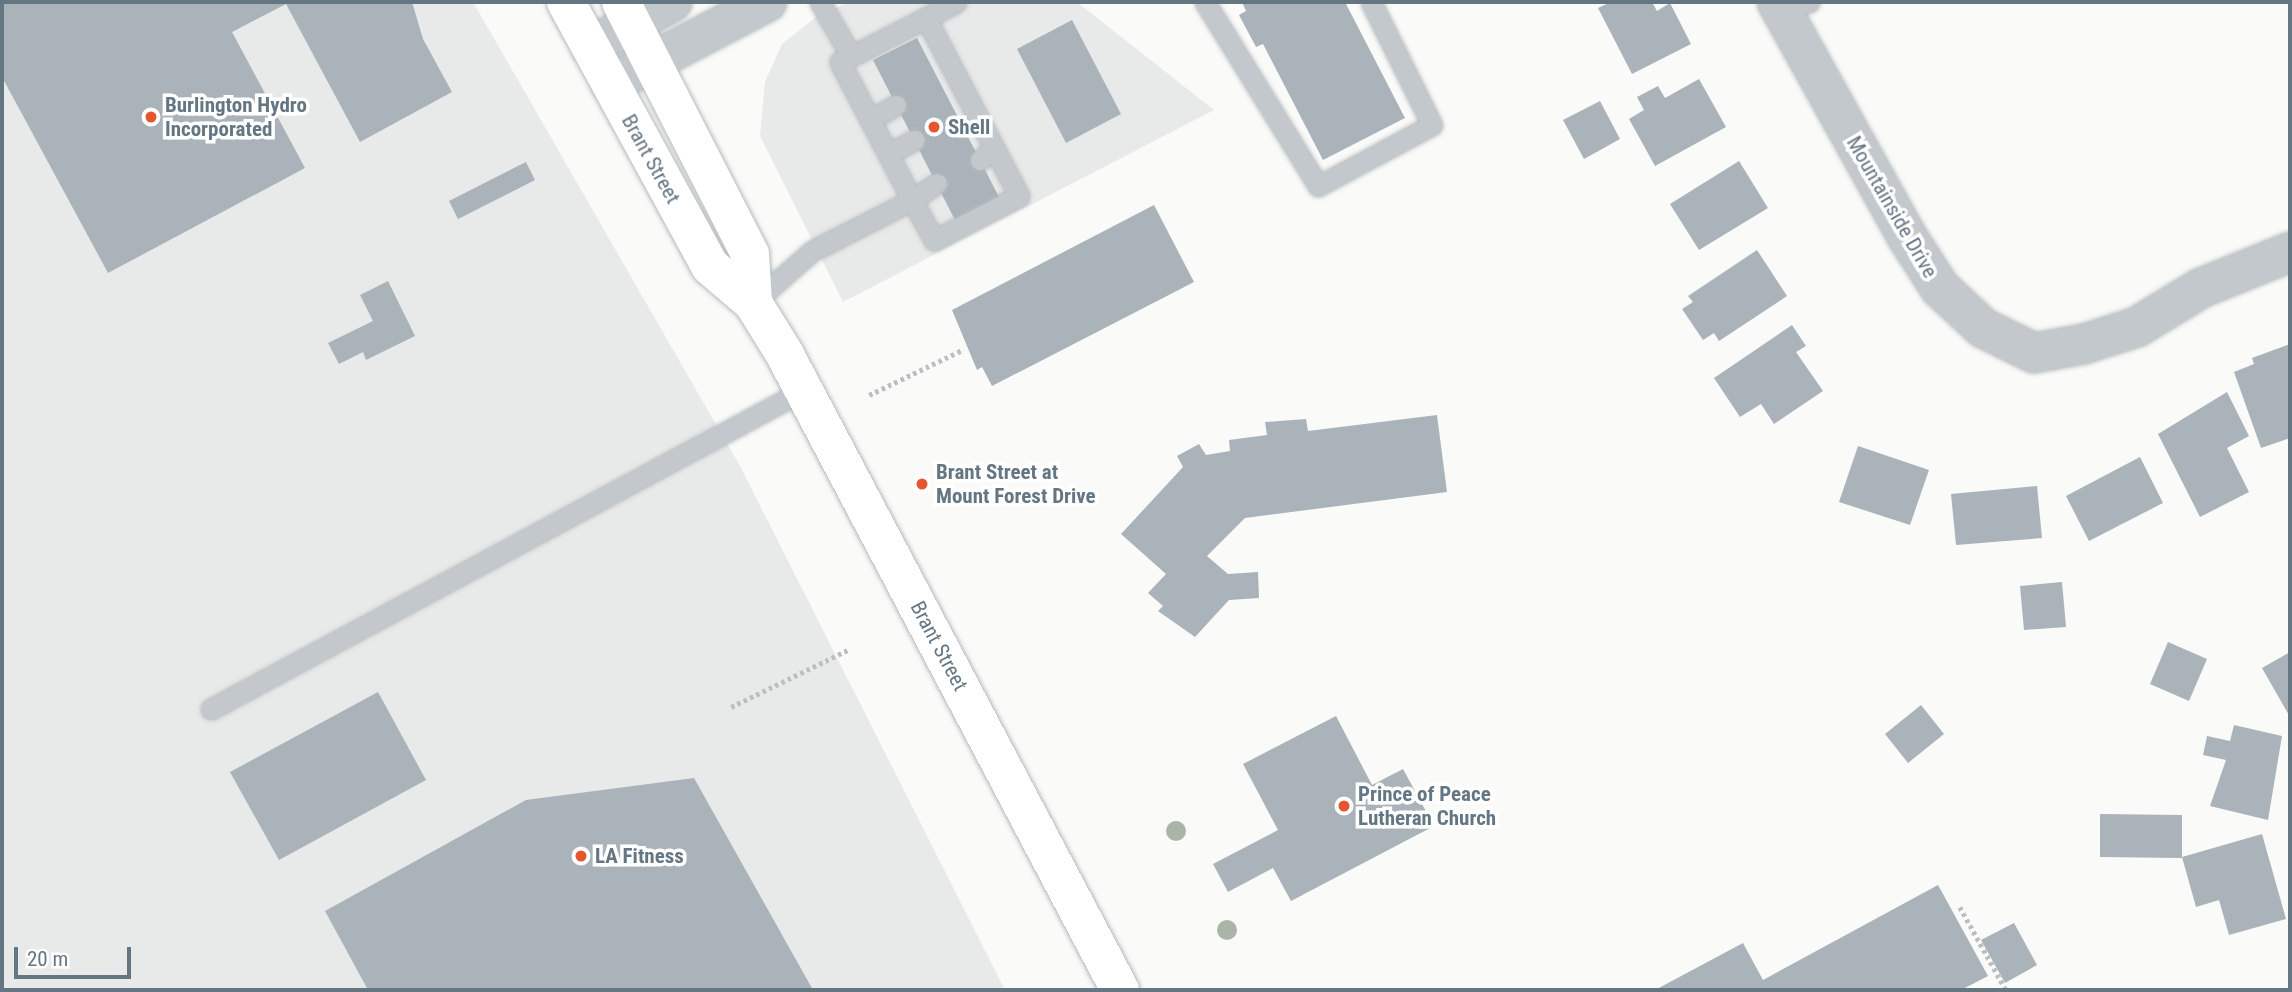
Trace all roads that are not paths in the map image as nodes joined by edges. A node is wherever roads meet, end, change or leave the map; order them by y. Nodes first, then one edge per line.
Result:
1 (566, 2) edge
2 (672, 2) edge
3 (767, 2) edge
4 (820, 2) edge
5 (956, 2) edge
6 (1205, 2) edge
7 (1371, 2) edge
8 (1789, 4) edge
9 (626, 12) edge
10 (926, 18) junction
11 (590, 47) junction
12 (851, 56) junction
13 (652, 62) junction
14 (610, 84) junction
15 (896, 105) dead end
16 (870, 120) junction
17 (914, 140) dead end
18 (888, 154) junction
19 (937, 183) dead end
20 (912, 200) junction
21 (2290, 252) edge
22 (753, 303) junction
23 (804, 390) junction
24 (211, 709) dead end
25 (1120, 990) edge

1 - 11 main road, Brant Street
2 - 9 street
3 - 13 street
4 - 12 lane
5 - 10 lane
6 - 7 lane
8 - 21 street, Mountainside Drive
9 - 11 street
9 - 13 main road, Brant Street
10 - 12 lane
10 - 20 lane
11 - 14 main road, Brant Street
12 - 16 lane
13 - 14 street
13 - 22 main road, Brant Street
14 - 22 main road, Brant Street
15 - 16 lane
16 - 18 lane
17 - 18 lane
18 - 20 lane
19 - 20 lane
20 - 22 lane
22 - 23 main road, Brant Street
23 - 24 lane
23 - 25 main road, Brant Street

